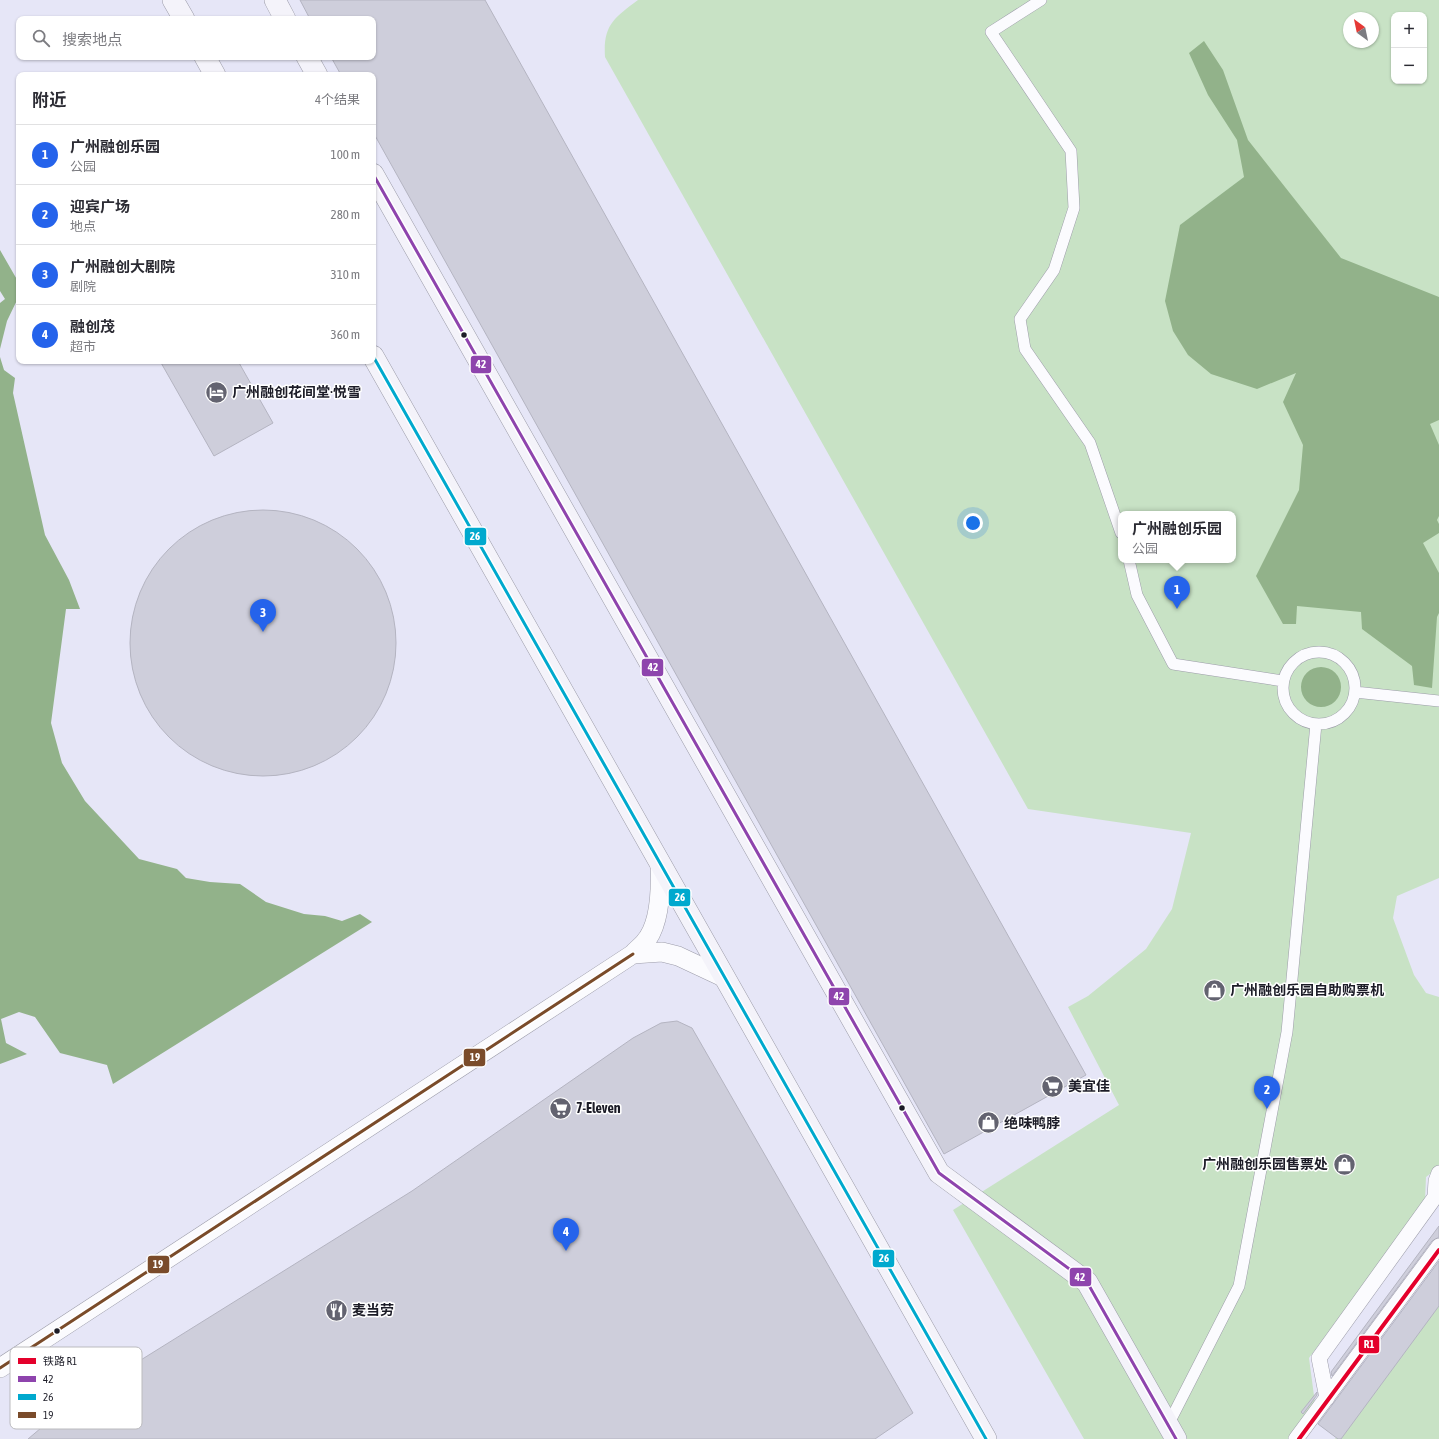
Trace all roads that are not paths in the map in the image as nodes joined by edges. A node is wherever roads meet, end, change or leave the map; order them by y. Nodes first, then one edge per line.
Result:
1 (173, 0) edge
2 (275, 0) edge
3 (1041, 0) edge
4 (182, 16) edge
5 (283, 16) edge
6 (207, 60) edge
7 (309, 60) edge
8 (213, 72) edge
9 (315, 72) edge
10 (376, 179) edge
11 (376, 361) edge
12 (1118, 524) edge
13 (1130, 563) edge
14 (1283, 681) junction
15 (1355, 692) junction
16 (1439, 701) edge
17 (1316, 724) junction
18 (660, 863) junction
19 (632, 954) junction
20 (725, 978) junction
21 (1439, 1173) edge
22 (1439, 1246) edge
23 (32, 1347) edge
24 (10, 1361) edge
25 (0, 1368) edge
26 (1327, 1398) junction
27 (1172, 1432) edge
28 (986, 1439) edge
29 (1296, 1439) edge

1 - 4 main road
2 - 5 main road
3 - 12 street
6 - 8 main road
7 - 9 main road
10 - 27 main road
11 - 18 main road
13 - 14 street
14 - 15 street
14 - 17 street
15 - 16 street
15 - 17 street
17 - 27 street
18 - 19 street
18 - 20 main road
19 - 20 street
19 - 23 street
20 - 28 main road
21 - 26 street
22 - 26 street
24 - 25 street
26 - 29 street

